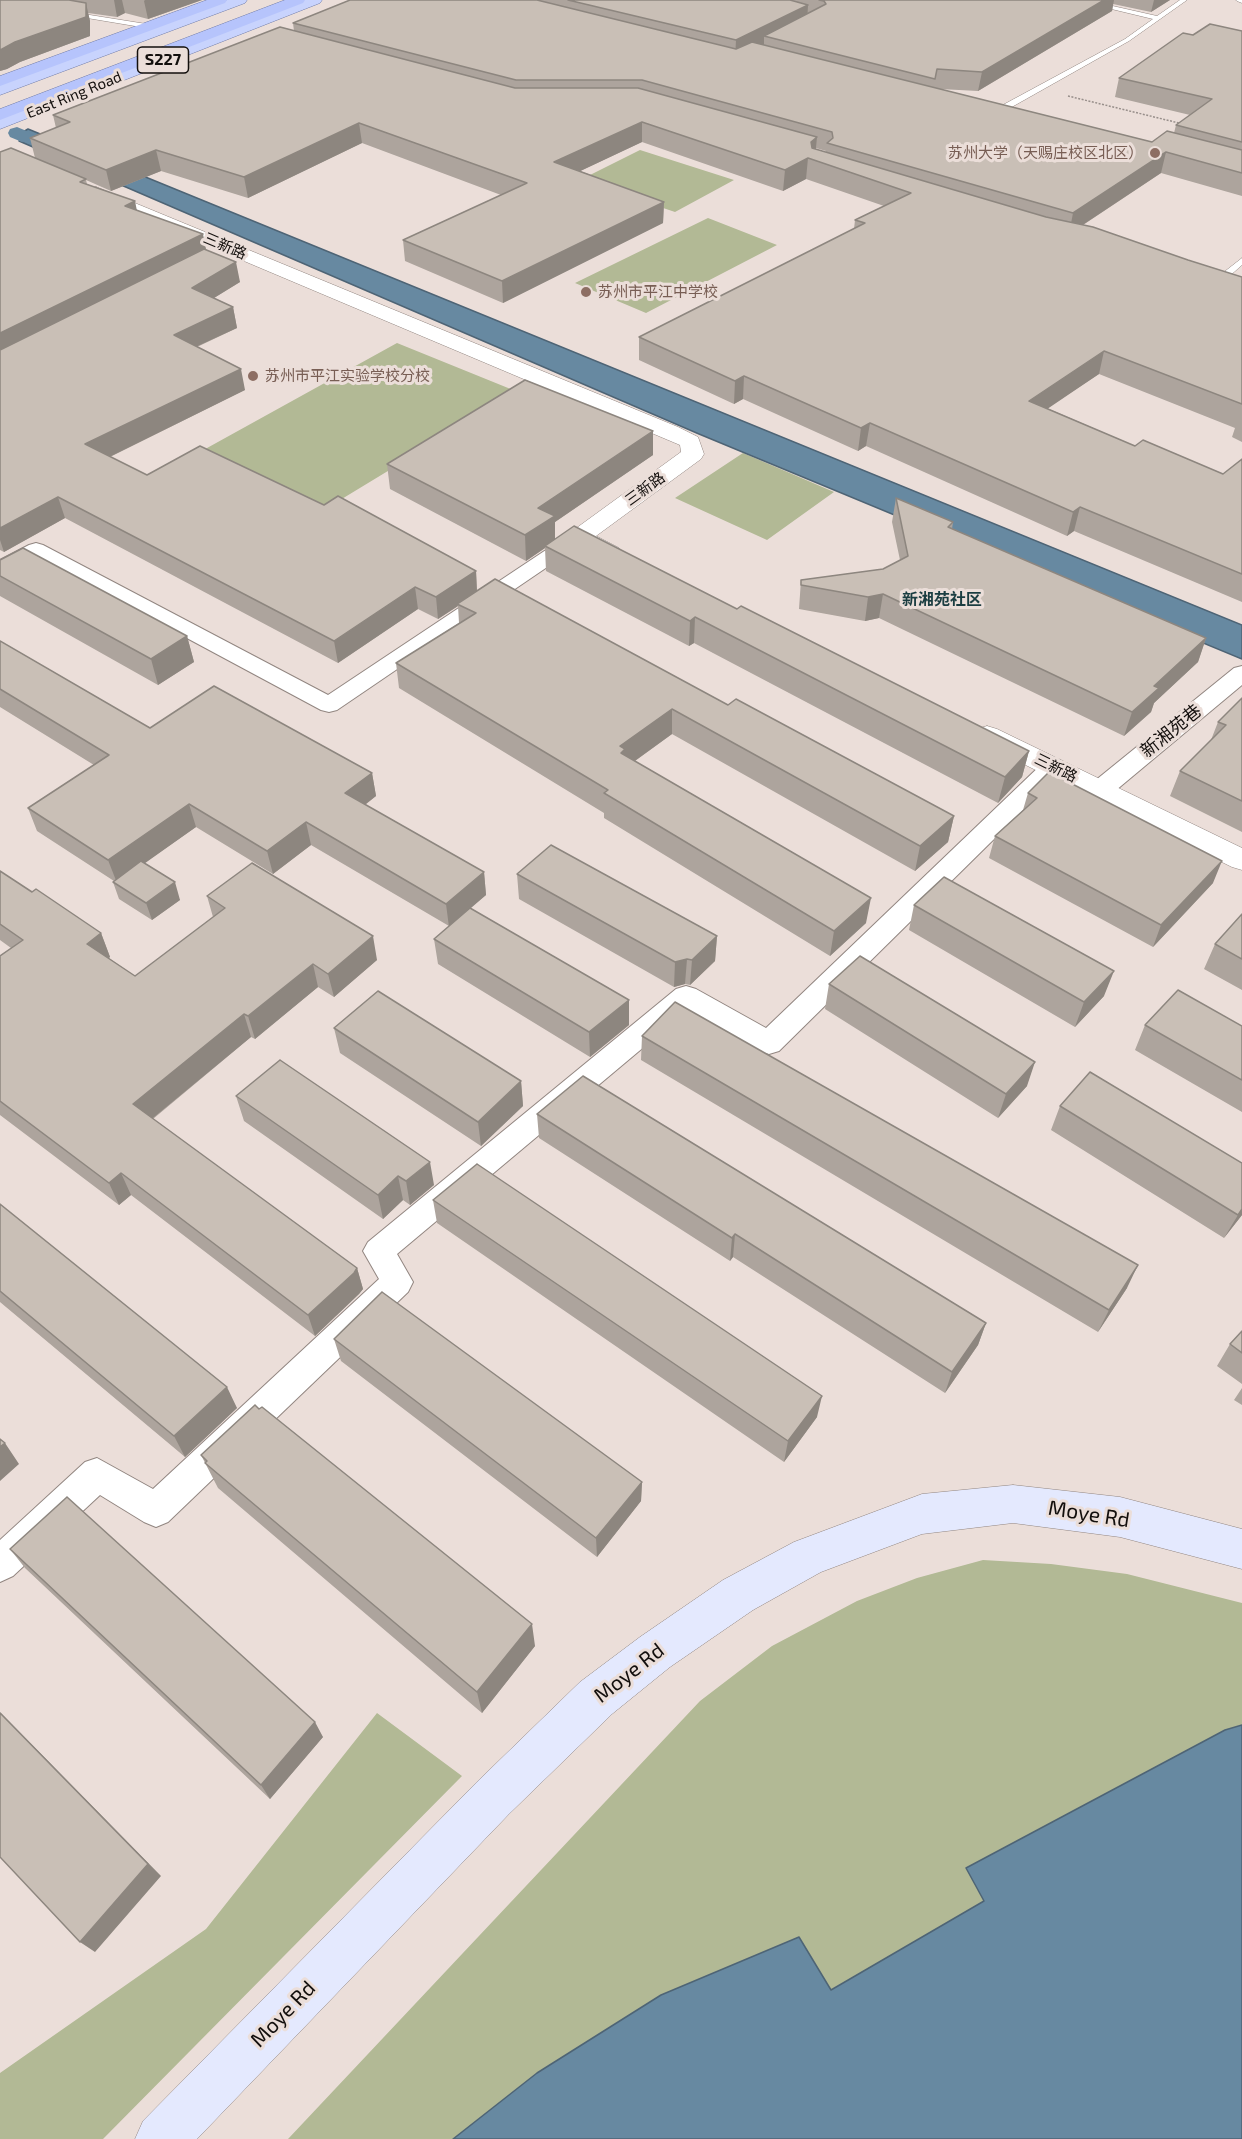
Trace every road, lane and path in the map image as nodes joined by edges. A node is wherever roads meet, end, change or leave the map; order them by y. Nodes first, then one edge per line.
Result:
1 (220, 0) edge
2 (240, 0) edge
3 (259, 0) edge
4 (298, 0) edge
5 (315, 0) edge
6 (1077, 0) edge
7 (1184, 0) edge
8 (60, 12) edge
9 (1159, 18) junction
10 (149, 26) junction
11 (165, 28) junction
12 (0, 81) edge
13 (0, 90) edge
14 (0, 99) edge
15 (0, 116) edge
16 (997, 120) edge
17 (0, 124) edge
18 (77, 185) edge
19 (232, 249) junction
20 (211, 260) edge
21 (1242, 261) edge
22 (1225, 287) edge
23 (579, 537) junction
24 (633, 563) edge
25 (0, 569) edge
26 (1242, 673) edge
27 (967, 725) edge
28 (1053, 767) junction
29 (1100, 790) junction
30 (1242, 860) edge
31 (1242, 1549) edge
32 (0, 1564) edge
33 (160, 2139) edge

1 - 10 highway
2 - 11 main road, East Ring Road / S227
3 - 14 highway
4 - 15 highway
5 - 17 main road, East Ring Road / S227
6 - 9 lane
7 - 9 lane
8 - 10 lane
9 - 16 lane
10 - 11 lane
10 - 12 highway
11 - 13 main road, East Ring Road / S227
18 - 19 street, 三新路
19 - 20 street
19 - 23 street, 三新路
21 - 22 lane
23 - 24 street
23 - 25 street
26 - 29 street, 新湘苑巷
27 - 28 street, 三新路
28 - 29 street, 三新路
28 - 32 street
29 - 30 street, 三新路
31 - 33 main road, Moye Rd

